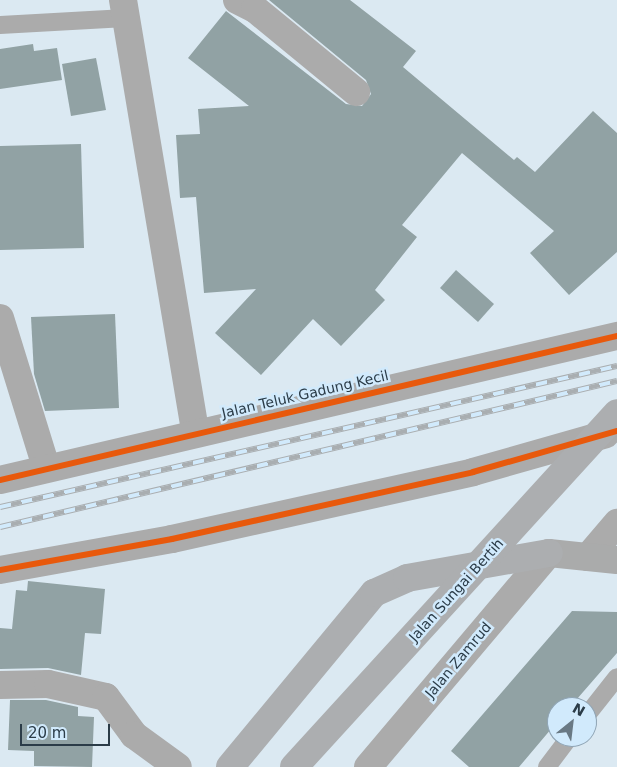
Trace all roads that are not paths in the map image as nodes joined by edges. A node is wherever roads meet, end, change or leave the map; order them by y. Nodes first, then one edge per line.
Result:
1 (237, 0) edge
2 (124, 9) edge
3 (0, 25) edge
4 (356, 92) dead end
5 (0, 318) edge
6 (617, 336) edge
7 (617, 413) edge
8 (617, 431) edge
9 (195, 432) junction
10 (46, 467) junction
11 (0, 480) edge
12 (617, 523) edge
13 (549, 553) junction
14 (588, 557) junction
15 (617, 560) edge
16 (0, 570) edge
17 (617, 677) edge
18 (0, 685) edge
19 (609, 698) edge
20 (597, 707) edge
21 (562, 747) edge
22 (178, 767) edge
23 (230, 767) edge
24 (294, 767) edge
25 (368, 767) edge
26 (547, 767) edge

1 - 4 street
2 - 3 lane
2 - 9 street
5 - 10 street
6 - 9 street, Jalan Teluk Gadung Kecil
7 - 24 main road, Jalan Sungai Bertih, bridge
8 - 16 street
9 - 10 street, Jalan Teluk Gadung Kecil
10 - 11 street, Jalan Teluk Gadung Kecil
12 - 14 street
13 - 14 street
13 - 23 main road
13 - 25 street, Jalan Zamrud
14 - 15 street
17 - 19 lane
18 - 22 street
19 - 20 lane
21 - 26 lane

